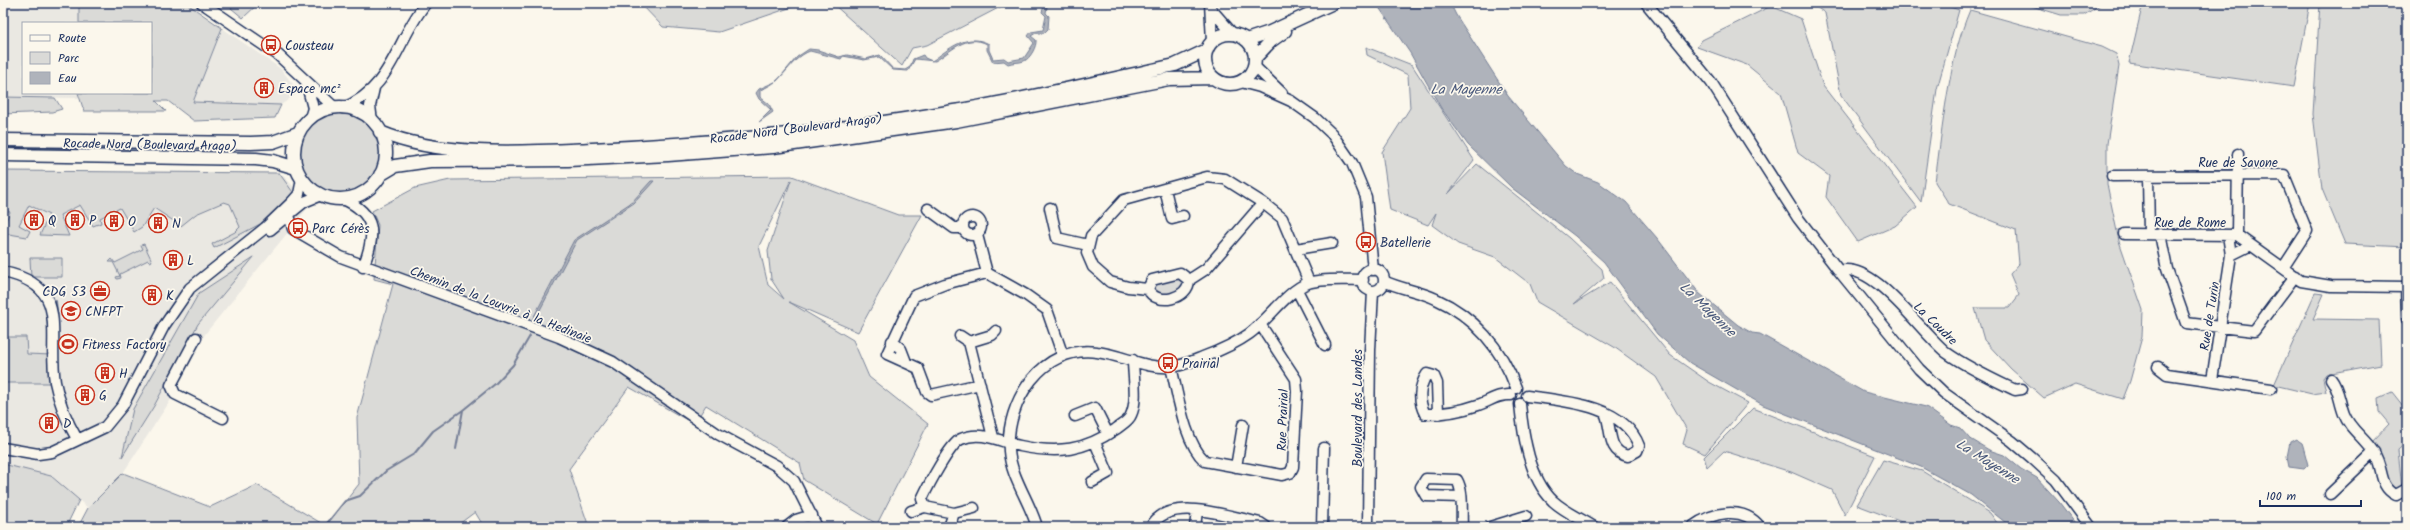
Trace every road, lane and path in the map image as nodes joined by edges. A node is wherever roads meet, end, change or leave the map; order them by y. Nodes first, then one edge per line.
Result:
1 (202, 3) edge
2 (426, 3) edge
3 (1333, 3) edge
4 (1646, 3) edge
5 (1211, 6) edge
6 (1316, 11) junction
7 (1233, 34) junction
8 (1246, 40) junction
9 (1209, 46) junction
10 (1255, 62) junction
11 (298, 73) junction
12 (1214, 78) junction
13 (1241, 82) junction
14 (374, 88) junction
15 (1291, 101) junction
16 (339, 108) junction
17 (310, 118) junction
18 (372, 121) junction
19 (380, 132) junction
20 (298, 133) junction
21 (3, 140) edge
22 (2238, 154) dead end
23 (3, 155) edge
24 (296, 168) junction
25 (380, 175) junction
26 (2237, 175) junction
27 (2112, 176) dead end
28 (2148, 176) junction
29 (302, 179) junction
30 (1165, 189) junction
31 (321, 195) junction
32 (343, 199) junction
33 (1263, 203) junction
34 (1050, 208) dead end
35 (928, 209) dead end
36 (289, 215) junction
37 (1183, 216) dead end
38 (963, 228) junction
39 (2124, 234) dead end
40 (2149, 234) junction
41 (2160, 234) junction
42 (977, 235) junction
43 (2232, 235) junction
44 (1332, 243) dead end
45 (1088, 245) junction
46 (2251, 245) junction
47 (1296, 249) junction
48 (2231, 255) junction
49 (223, 262) junction
50 (363, 267) junction
51 (2283, 268) junction
52 (1373, 270) junction
53 (1838, 271) junction
54 (3, 272) edge
55 (987, 272) junction
56 (2295, 276) junction
57 (1189, 280) junction
58 (1363, 280) junction
59 (1384, 281) junction
60 (1309, 282) junction
61 (2407, 287) edge
62 (1148, 290) junction
63 (1297, 290) junction
64 (1373, 291) junction
65 (2407, 320) edge
66 (1260, 324) junction
67 (2221, 328) junction
68 (996, 331) dead end
69 (196, 338) dead end
70 (1325, 345) dead end
71 (1063, 356) junction
72 (1133, 360) junction
73 (1171, 367) junction
74 (2158, 367) dead end
75 (2331, 379) dead end
76 (2212, 380) junction
77 (980, 384) junction
78 (2022, 389) dead end
79 (2271, 389) dead end
80 (1514, 391) junction
81 (1528, 396) junction
82 (1520, 404) junction
83 (1438, 414) dead end
84 (1606, 415) dead end
85 (1075, 416) dead end
86 (223, 418) dead end
87 (1243, 425) dead end
88 (1108, 434) junction
89 (993, 437) junction
90 (77, 439) junction
91 (1095, 442) junction
92 (1009, 443) junction
93 (3, 448) edge
94 (1324, 448) dead end
95 (2374, 452) junction
96 (1236, 467) junction
97 (1092, 482) dead end
98 (2407, 489) edge
99 (2330, 494) dead end
100 (1461, 497) dead end
101 (925, 507) junction
102 (974, 508) dead end
103 (911, 511) dead end
104 (1197, 511) junction
105 (954, 513) junction
106 (812, 515) junction
107 (1526, 516) dead end
108 (1034, 526) edge
109 (1368, 526) edge
110 (787, 527) edge
111 (817, 527) edge
112 (949, 527) edge
113 (1150, 527) edge
114 (1195, 527) edge
115 (1266, 527) edge
116 (1322, 527) edge
117 (1462, 527) edge
118 (1490, 527) edge
119 (1594, 527) edge
120 (1692, 527) edge
121 (1760, 527) edge
122 (2091, 527) edge

1 - 11 street
2 - 14 street
3 - 6 main road
4 - 53 street
5 - 7 street
5 - 9 street
6 - 8 main road
6 - 10 main road
7 - 8 main road
7 - 9 main road
8 - 10 main road
9 - 12 main road
9 - 19 main road, Rocade Nord (Boulevard Arago)
10 - 13 main road
10 - 15 street
11 - 16 street
11 - 17 street
12 - 13 main road
12 - 25 main road, Rocade Nord (Boulevard Arago)
13 - 15 street
14 - 16 street
14 - 18 street
15 - 52 street
16 - 17 main road
16 - 18 main road
17 - 20 main road
18 - 19 main road
19 - 25 main road
20 - 21 main road
20 - 24 main road
22 - 26 street, Rue de Turin
23 - 24 main road, Rocade Nord (Boulevard Arago)
24 - 29 main road
25 - 32 main road
26 - 28 street, Rue de Savone
26 - 43 street, Rue de Turin
26 - 51 street, Rue de Savone
27 - 28 street, Rue de Savone
28 - 40 street
29 - 31 main road
29 - 49 street
30 - 33 street
30 - 37 street
30 - 45 street
31 - 32 main road
31 - 36 street
32 - 50 street
33 - 47 street
33 - 57 street
34 - 45 street
35 - 38 street
36 - 49 street
36 - 50 street, Chemin de la Louvrie à la Hedinaie
38 - 42 street
38 - 42 street
39 - 40 street, Rue de Rome
40 - 41 street, Rue de Rome
41 - 43 street, Rue de Rome
41 - 67 street
42 - 55 street
43 - 46 street, Rue de Rome
43 - 48 street, Rue de Turin
44 - 47 street
45 - 62 street
46 - 48 street
46 - 51 street, Rue de Rome
47 - 60 street
48 - 67 street, Rue de Turin
49 - 90 street
50 - 106 street, Chemin de la Louvrie à la Hedinaie
51 - 56 street, Rue de Rome
52 - 58 street
52 - 59 street
53 - 78 street, La Coudre
53 - 122 street
54 - 90 street
55 - 71 street
55 - 77 street
56 - 61 street, Rue de Rome
56 - 67 street
57 - 62 street
57 - 62 street
58 - 60 street
58 - 64 street
59 - 64 street
59 - 80 street
60 - 63 street
61 - 65 street
63 - 66 street
63 - 70 street
64 - 109 street, Boulevard des Landes
66 - 73 street
66 - 96 street, Rue Prairial
67 - 76 street, Rue de Turin
68 - 77 street
69 - 86 street
71 - 72 street
71 - 92 street
72 - 73 street
72 - 88 street
73 - 96 street, Rue Prairial
74 - 76 street
75 - 95 street
76 - 79 street
77 - 89 street
80 - 81 street
80 - 82 street
80 - 83 street
81 - 82 street
81 - 84 street
82 - 119 street
85 - 88 street
87 - 96 street
88 - 91 street
89 - 92 street
89 - 101 street
90 - 93 street
91 - 92 street
91 - 97 street
92 - 108 street
94 - 116 street
95 - 98 street
95 - 99 street
100 - 117 street
101 - 103 street
101 - 105 street
102 - 105 street
104 - 113 street
104 - 114 street
104 - 115 street
105 - 112 street
106 - 110 street
106 - 111 street, Chemin de la Louvrie à la Hedinaie
107 - 118 street
120 - 121 street

